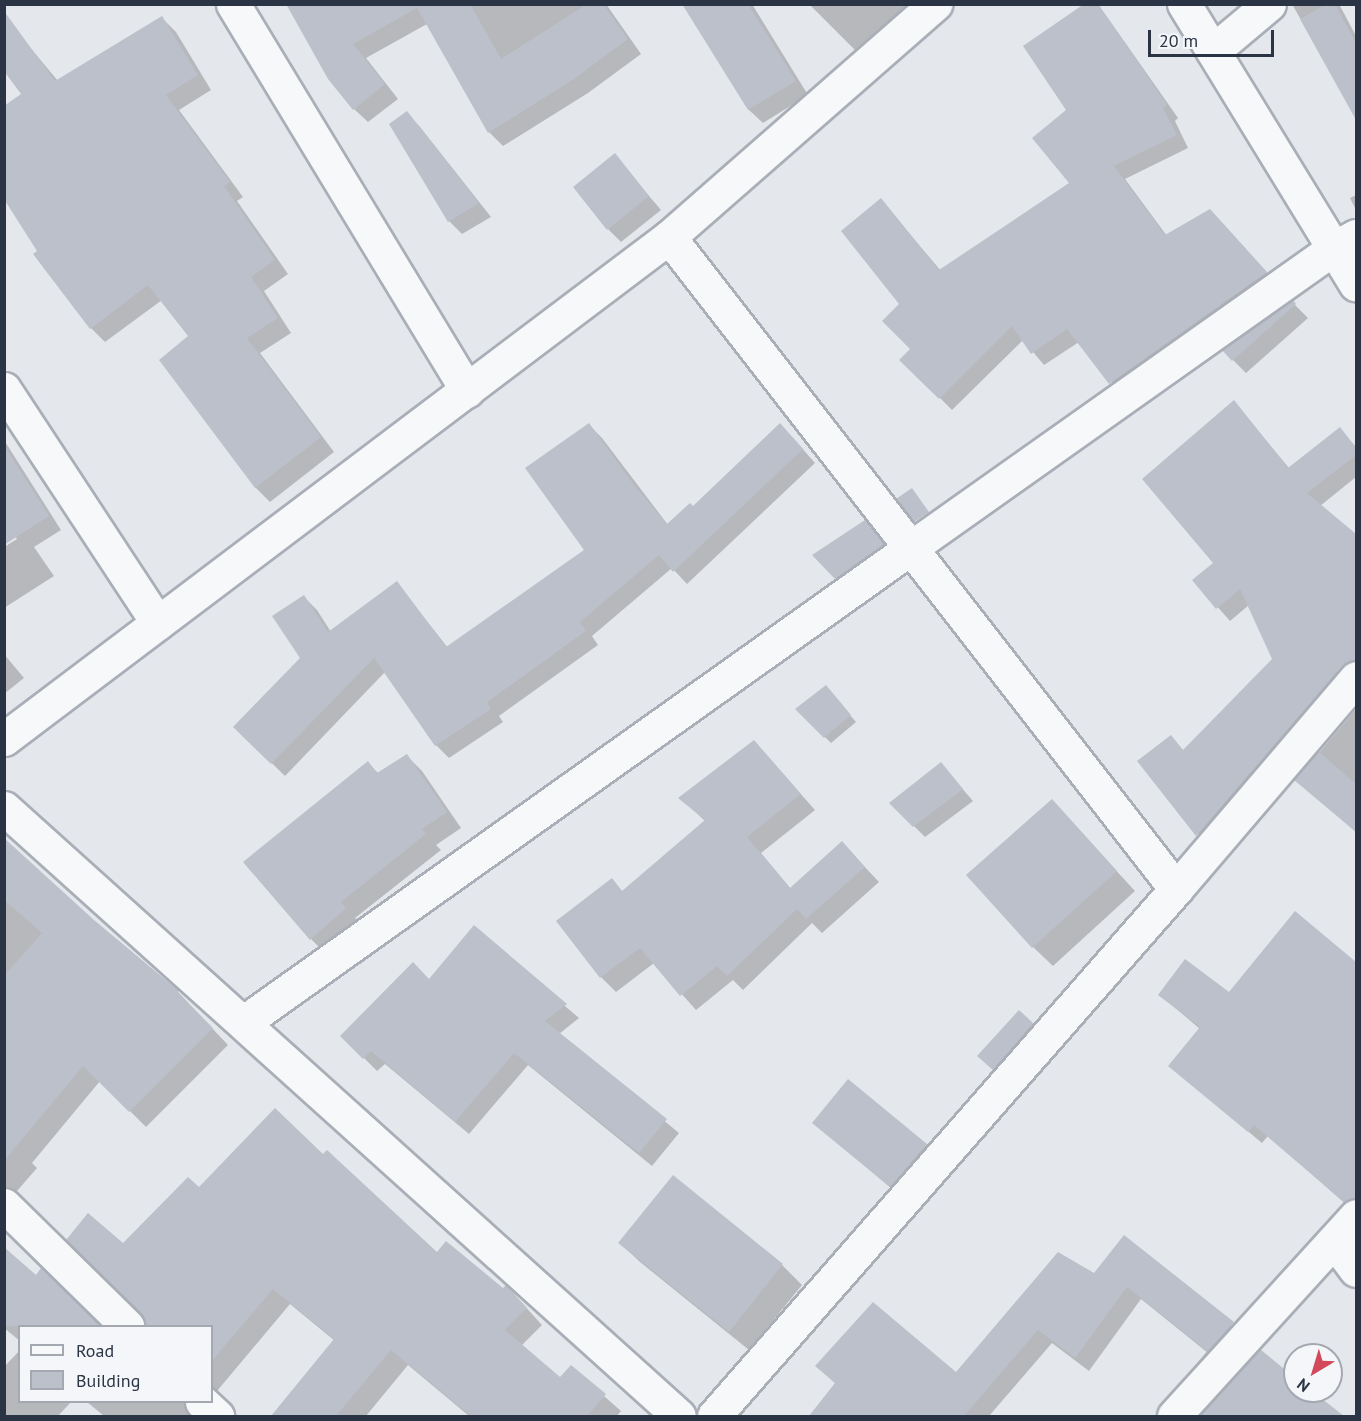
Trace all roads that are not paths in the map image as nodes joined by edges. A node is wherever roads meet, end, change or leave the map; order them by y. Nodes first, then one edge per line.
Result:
1 (233, 4) edge
2 (935, 4) edge
3 (1184, 4) edge
4 (1269, 4) edge
5 (1213, 51) junction
6 (669, 237) junction
7 (1345, 242) edge
8 (1356, 285) edge
9 (4, 389) edge
10 (467, 391) junction
11 (909, 549) junction
12 (158, 623) junction
13 (1356, 678) edge
14 (4, 739) edge
15 (4, 808) edge
16 (1176, 890) junction
17 (244, 1022) junction
18 (4, 1205) edge
19 (1356, 1216) edge
20 (1334, 1241) junction
21 (1356, 1270) edge
22 (126, 1325) edge
23 (204, 1403) edge
24 (217, 1416) edge
25 (679, 1416) edge
26 (714, 1416) edge
27 (1174, 1416) edge

1 - 10 street
2 - 6 street
3 - 5 street
4 - 5 street
5 - 7 street
6 - 10 street
6 - 11 street
7 - 8 street
7 - 11 street
9 - 12 street
10 - 12 street
11 - 16 street
11 - 17 street
12 - 14 street
13 - 16 street
15 - 17 street
16 - 26 street
17 - 25 street
18 - 22 street
19 - 20 street
20 - 21 street
20 - 27 street
23 - 24 street

